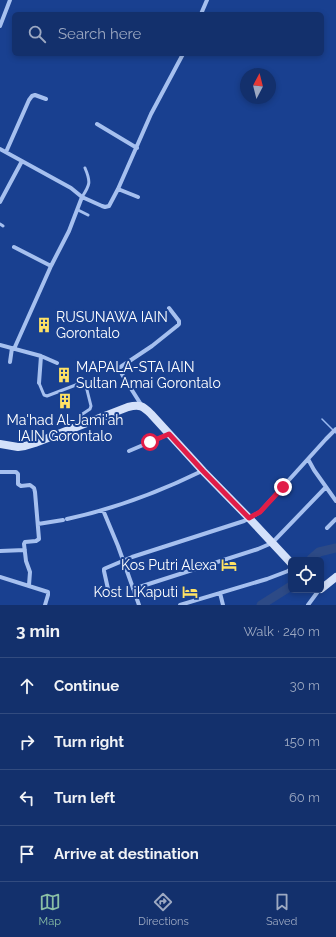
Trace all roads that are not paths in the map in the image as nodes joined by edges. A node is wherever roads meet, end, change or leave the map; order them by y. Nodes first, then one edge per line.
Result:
1 (10, 0) edge
2 (207, 0) edge
3 (202, 12) edge
4 (0, 26) edge
5 (182, 56) edge
6 (46, 99) dead end
7 (97, 124) dead end
8 (137, 148) junction
9 (0, 150) edge
10 (6, 152) junction
11 (22, 161) junction
12 (85, 168) dead end
13 (118, 189) junction
14 (138, 197) dead end
15 (82, 198) junction
16 (0, 202) edge
17 (78, 210) junction
18 (88, 215) dead end
19 (14, 247) dead end
20 (52, 266) junction
21 (169, 308) dead end
22 (0, 345) edge
23 (13, 348) junction
24 (41, 356) junction
25 (10, 362) dead end
26 (56, 363) dead end
27 (39, 383) joint
28 (142, 406) junction
29 (83, 424) junction
30 (334, 431) edge
31 (169, 434) junction
32 (0, 444) edge
33 (129, 451) dead end
34 (308, 459) junction
35 (203, 471) junction
36 (0, 472) edge
37 (326, 487) junction
38 (336, 501) edge
39 (103, 510) junction
40 (249, 518) junction
41 (336, 518) edge
42 (38, 524) junction
43 (327, 528) dead end
44 (272, 543) junction
45 (25, 550) junction
46 (0, 551) edge
47 (288, 560) edge
48 (123, 561) junction
49 (288, 571) edge
50 (0, 577) edge
51 (336, 577) edge
52 (29, 586) junction
53 (324, 587) edge
54 (108, 588) dead end
55 (133, 589) junction
56 (220, 593) junction
57 (318, 593) edge
58 (45, 605) edge
59 (139, 605) edge
60 (180, 605) edge
61 (223, 605) edge
62 (308, 605) edge

1 - 4 street
2 - 3 street
5 - 8 street
6 - 10 street
7 - 8 street
8 - 13 street
9 - 10 street
10 - 11 street
11 - 15 street
11 - 16 street
12 - 15 lane
13 - 14 street
13 - 15 street
15 - 17 street
17 - 18 lane
17 - 20 street
19 - 20 street
20 - 23 street
21 - 28 street
22 - 23 street
23 - 24 street
23 - 25 street
24 - 26 street
24 - 27 street
27 - 29 lane
28 - 29 street
28 - 31 street
29 - 32 street
30 - 34 street
31 - 33 street
31 - 35 street
34 - 37 street
34 - 40 street
35 - 39 street
35 - 40 street
36 - 42 street
37 - 38 street
37 - 44 street
39 - 42 street
39 - 48 street
40 - 44 street
40 - 48 street
41 - 43 street
42 - 45 street
44 - 47 street
44 - 55 street
45 - 46 street
45 - 52 street
48 - 54 street
48 - 55 street
49 - 56 street
50 - 52 street
51 - 53 street
52 - 58 street
55 - 59 street
56 - 60 street
56 - 61 street
57 - 62 street

